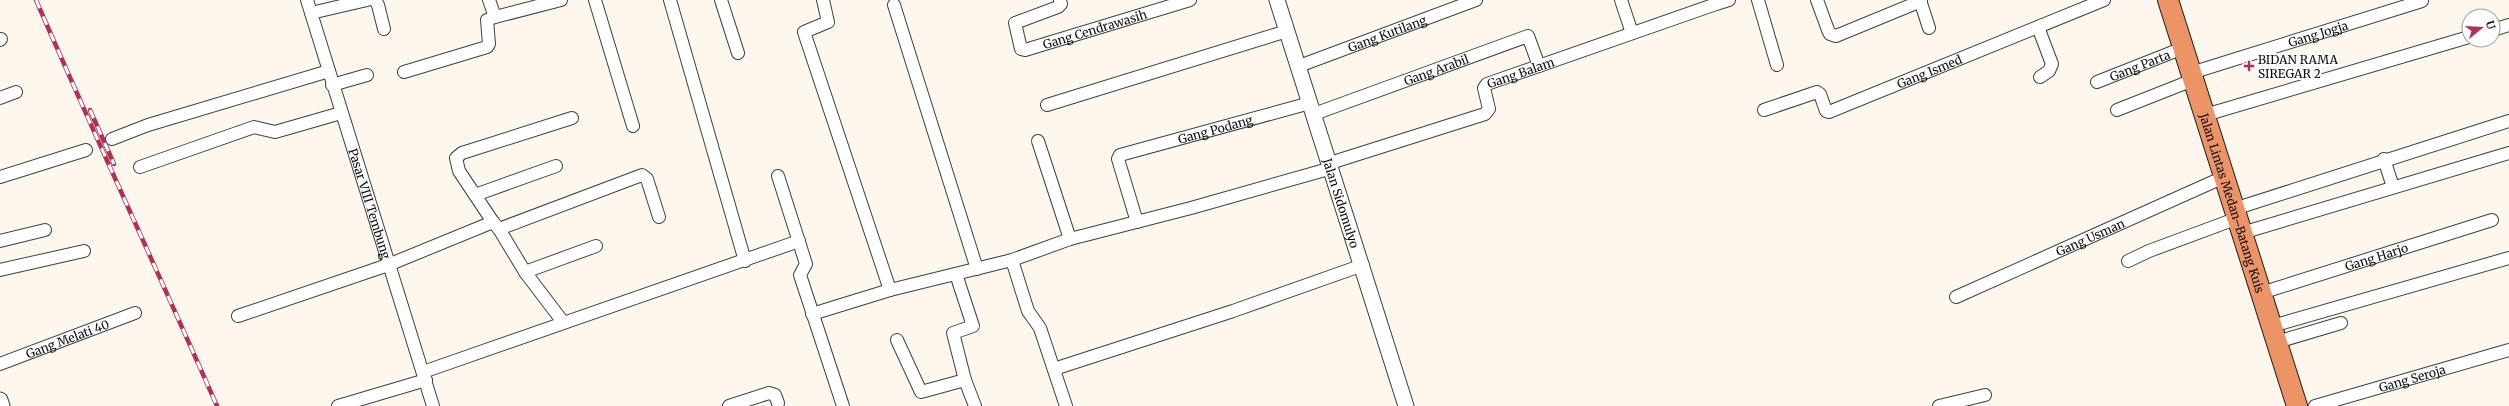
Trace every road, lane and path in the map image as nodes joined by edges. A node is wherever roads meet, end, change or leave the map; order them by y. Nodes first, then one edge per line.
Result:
1 (307, 0) edge
2 (367, 0) edge
3 (375, 0) edge
4 (489, 0) edge
5 (561, 0) edge
6 (595, 0) edge
7 (670, 0) edge
8 (721, 0) edge
9 (822, 0) edge
10 (1060, 0) edge
11 (1190, 0) edge
12 (1277, 0) edge
13 (1476, 0) edge
14 (1621, 0) edge
15 (1729, 0) edge
16 (1758, 0) edge
17 (1817, 0) edge
18 (2104, 0) edge
19 (2168, 0) edge
20 (1920, 1) edge
21 (2422, 1) edge
22 (1715, 2) edge
23 (894, 5) dead end
24 (311, 13) junction
25 (495, 17) junction
26 (2038, 27) junction
27 (1929, 28) dead end
28 (384, 29) dead end
29 (1287, 31) junction
30 (1632, 33) junction
31 (2461, 39) edge
32 (2183, 48) junction
33 (738, 53) dead end
34 (1777, 64) dead end
35 (1299, 66) junction
36 (1539, 66) junction
37 (329, 70) junction
38 (404, 72) dead end
39 (366, 74) dead end
40 (2192, 76) junction
41 (2040, 77) dead end
42 (2097, 82) dead end
43 (332, 85) junction
44 (16, 92) dead end
45 (0, 98) edge
46 (1047, 105) dead end
47 (1312, 108) junction
48 (1764, 110) dead end
49 (2117, 110) dead end
50 (341, 113) junction
51 (2205, 115) junction
52 (572, 118) dead end
53 (2509, 121) edge
54 (633, 126) dead end
55 (112, 139) dead end
56 (1038, 141) dead end
57 (86, 150) dead end
58 (2509, 153) edge
59 (2384, 159) junction
60 (556, 166) dead end
61 (1331, 166) junction
62 (140, 167) dead end
63 (778, 176) dead end
64 (0, 177) edge
65 (2224, 177) junction
66 (2393, 188) junction
67 (475, 195) junction
68 (659, 217) dead end
69 (2238, 220) junction
70 (2492, 220) dead end
71 (1137, 222) junction
72 (496, 226) junction
73 (45, 230) dead end
74 (1070, 239) junction
75 (0, 241) edge
76 (799, 241) junction
77 (596, 246) dead end
78 (84, 251) dead end
79 (2509, 258) edge
80 (1012, 260) junction
81 (745, 261) junction
82 (2128, 261) dead end
83 (388, 265) junction
84 (1363, 265) junction
85 (977, 269) junction
86 (0, 270) edge
87 (525, 272) junction
88 (956, 274) junction
89 (890, 290) junction
90 (2261, 293) junction
91 (1956, 297) dead end
92 (135, 312) dead end
93 (812, 314) junction
94 (238, 316) dead end
95 (563, 322) junction
96 (2342, 323) dead end
97 (2274, 334) junction
98 (897, 340) dead end
99 (2509, 350) edge
100 (0, 364) edge
101 (1054, 369) junction
102 (424, 376) junction
103 (965, 380) junction
104 (1985, 395) dead end
105 (0, 400) edge
106 (778, 403) dead end
107 (2, 406) edge
108 (338, 406) edge
109 (433, 406) edge
110 (729, 406) edge
111 (842, 406) edge
112 (975, 406) edge
113 (1066, 406) edge
114 (1406, 406) edge
115 (1939, 406) edge
116 (2297, 406) edge
117 (2315, 406) edge

1 - 24 street, Pasar VIII Tembung
2 - 24 street
3 - 28 street
4 - 25 street
5 - 25 street
6 - 54 street
7 - 81 street
8 - 33 street
9 - 89 street
10 - 11 street, Gang Cendrawasih
12 - 29 street, Jalan Sidomulyo
13 - 35 street, Gang Kutilang
14 - 30 street
15 - 22 street, Gang Balam
16 - 34 street
17 - 20 street
18 - 26 street, Gang Ismed
19 - 32 highway, Jalan Lintas Medan–Batang Kuis
20 - 27 street
21 - 40 street, Gang Jogja
22 - 30 street, Gang Balam
23 - 85 street
24 - 37 street, Pasar VIII Tembung
25 - 38 street
26 - 41 street
26 - 48 street, Gang Ismed
29 - 35 street, Jalan Sidomulyo
29 - 46 street
30 - 36 street, Gang Balam
31 - 51 street
32 - 40 highway, Jalan Lintas Medan–Batang Kuis
32 - 42 street, Gang Parta
35 - 47 street, Jalan Sidomulyo
36 - 47 street, Gang Arabil
36 - 61 street, Gang Balam
37 - 43 street, Pasar VIII Tembung
37 - 55 street
39 - 43 street
40 - 49 street, Gang Jogja
40 - 51 highway, Jalan Lintas Medan–Batang Kuis
43 - 50 street, Pasar VIII Tembung
44 - 45 street
47 - 61 street, Jalan Sidomulyo
47 - 71 street, Gang Podang
50 - 62 street
50 - 83 street, Pasar VIII Tembung
51 - 65 highway, Jalan Lintas Medan–Batang Kuis
52 - 67 street
53 - 59 street
56 - 74 street
57 - 64 street
58 - 66 street
59 - 66 street
59 - 69 street
60 - 67 street
61 - 71 street
61 - 84 street, Jalan Sidomulyo
63 - 76 street
65 - 69 highway, Jalan Lintas Medan–Batang Kuis
65 - 91 street, Gang Usman
66 - 69 street
67 - 72 street
68 - 72 street
69 - 82 street
69 - 90 highway, Jalan Lintas Medan–Batang Kuis
70 - 90 street, Gang Harjo
71 - 74 street
72 - 83 street
72 - 87 street
73 - 75 street
74 - 80 street
76 - 81 street
76 - 93 street
77 - 87 street
78 - 86 street
79 - 97 street
80 - 85 street
80 - 101 street
81 - 95 street
83 - 94 street
83 - 102 street, Pasar VIII Tembung
84 - 101 street
84 - 114 street, Jalan Sidomulyo
85 - 88 street
87 - 95 street
88 - 89 street
88 - 103 street
89 - 93 street
90 - 97 highway, Jalan Lintas Medan–Batang Kuis
92 - 100 street, Gang Melati 40
93 - 111 street
95 - 102 street
96 - 97 street
97 - 116 highway, Jalan Lintas Medan–Batang Kuis
98 - 103 street
99 - 117 street, Gang Seroja
101 - 113 street
102 - 108 street
102 - 109 street, Pasar VIII Tembung
103 - 112 street
104 - 115 street
105 - 107 street
106 - 110 street

